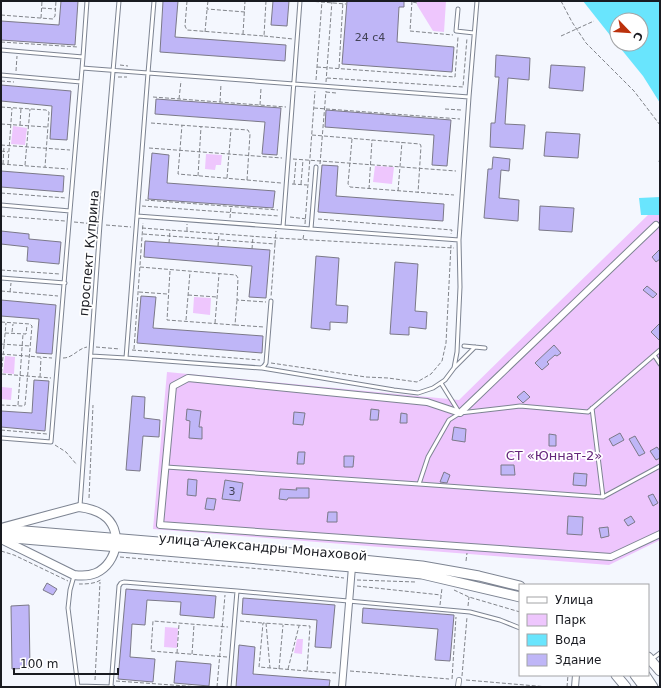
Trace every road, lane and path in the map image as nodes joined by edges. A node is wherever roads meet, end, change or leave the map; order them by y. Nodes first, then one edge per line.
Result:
1 (42, 1) edge
2 (56, 1) edge
3 (87, 1) edge
4 (119, 1) edge
5 (154, 1) edge
6 (187, 1) edge
7 (208, 1) edge
8 (245, 1) edge
9 (266, 1) edge
10 (300, 1) edge
11 (310, 1) edge
12 (343, 1) edge
13 (477, 1) edge
14 (561, 1) edge
15 (322, 2) edge
16 (332, 2) edge
17 (412, 2) edge
18 (417, 3) dead end
19 (343, 4) junction
20 (346, 4) dead end
21 (42, 8) junction
22 (55, 9) junction
23 (207, 9) junction
24 (458, 9) dead end
25 (244, 12) junction
26 (1, 15) edge
27 (41, 18) junction
28 (594, 21) dead end
29 (577, 29) junction
30 (205, 32) junction
31 (468, 32) junction
32 (474, 33) junction
33 (243, 35) junction
34 (264, 36) junction
35 (562, 36) dead end
36 (286, 38) dead end
37 (1, 42) edge
38 (18, 43) junction
39 (78, 48) dead end
40 (1, 50) edge
41 (18, 51) junction
42 (83, 56) junction
43 (317, 67) junction
44 (82, 68) junction
45 (327, 68) junction
46 (338, 69) junction
47 (113, 71) junction
48 (148, 73) junction
49 (1, 75) edge
50 (16, 76) junction
51 (327, 78) junction
52 (181, 81) dead end
53 (81, 82) junction
54 (221, 84) dead end
55 (294, 84) junction
56 (315, 86) junction
57 (326, 86) junction
58 (262, 88) dead end
59 (326, 92) junction
60 (336, 93) dead end
61 (153, 96) dead end
62 (179, 98) junction
63 (469, 98) junction
64 (220, 102) junction
65 (260, 105) junction
66 (1, 107) edge
67 (286, 107) dead end
68 (12, 108) junction
69 (21, 108) junction
70 (314, 108) junction
71 (30, 109) junction
72 (324, 109) junction
73 (445, 109) dead end
74 (461, 110) dead end
75 (460, 119) dead end
76 (151, 123) dead end
77 (1, 124) edge
78 (11, 124) junction
79 (20, 125) junction
80 (182, 125) junction
81 (660, 125) edge
82 (28, 126) junction
83 (202, 127) junction
84 (48, 128) junction
85 (231, 129) junction
86 (312, 135) junction
87 (322, 136) junction
88 (352, 138) junction
89 (372, 140) junction
90 (402, 142) junction
91 (1, 145) edge
92 (4, 145) junction
93 (9, 146) junction
94 (27, 147) junction
95 (149, 148) dead end
96 (46, 149) junction
97 (70, 150) dead end
98 (180, 150) junction
99 (1, 151) edge
100 (4, 152) junction
101 (9, 152) junction
102 (200, 152) junction
103 (229, 154) junction
104 (249, 156) junction
105 (660, 158) edge
106 (288, 159) junction
107 (296, 159) junction
108 (303, 160) junction
109 (310, 160) junction
110 (320, 161) junction
111 (658, 162) dead end
112 (350, 163) junction
113 (2, 164) edge
114 (8, 164) junction
115 (370, 165) junction
116 (25, 166) junction
117 (45, 167) junction
118 (316, 167) dead end
119 (400, 167) junction
120 (320, 168) dead end
121 (419, 168) junction
122 (69, 169) dead end
123 (456, 171) dead end
124 (198, 176) junction
125 (227, 179) junction
126 (247, 180) junction
127 (275, 182) dead end
128 (294, 184) dead end
129 (301, 184) dead end
130 (368, 189) junction
131 (398, 191) junction
132 (1, 193) edge
133 (418, 193) junction
134 (454, 195) dead end
135 (71, 199) junction
136 (145, 200) dead end
137 (1, 206) edge
138 (145, 206) dead end
139 (278, 210) dead end
140 (70, 211) junction
141 (1, 216) edge
142 (137, 216) junction
143 (277, 216) dead end
144 (288, 217) dead end
145 (305, 218) junction
146 (316, 219) dead end
147 (70, 222) junction
148 (656, 225) dead end
149 (283, 227) junction
150 (304, 228) junction
151 (311, 229) junction
152 (170, 230) junction
153 (452, 230) dead end
154 (142, 234) junction
155 (219, 234) junction
156 (170, 236) junction
157 (253, 236) junction
158 (451, 239) junction
159 (218, 240) junction
160 (303, 240) junction
161 (459, 240) junction
162 (253, 242) junction
163 (169, 243) dead end
164 (218, 246) dead end
165 (450, 248) junction
166 (456, 248) dead end
167 (252, 249) dead end
168 (140, 267) junction
169 (1, 270) edge
170 (170, 270) junction
171 (190, 271) junction
172 (219, 273) junction
173 (60, 274) dead end
174 (1, 278) edge
175 (64, 283) junction
176 (1, 291) edge
177 (138, 292) junction
178 (168, 294) junction
179 (188, 295) junction
180 (58, 296) dead end
181 (217, 297) junction
182 (237, 300) junction
183 (268, 302) junction
184 (1, 322) edge
185 (6, 322) junction
186 (186, 322) junction
187 (13, 323) junction
188 (27, 324) junction
189 (215, 324) junction
190 (235, 325) junction
191 (264, 328) dead end
192 (5, 333) junction
193 (12, 333) junction
194 (23, 334) junction
195 (1, 338) edge
196 (4, 338) junction
197 (1, 344) edge
198 (4, 344) junction
199 (22, 346) junction
200 (30, 346) junction
201 (464, 346) dead end
202 (92, 347) junction
203 (96, 347) junction
204 (475, 347) junction
205 (485, 348) dead end
206 (127, 349) junction
207 (134, 350) junction
208 (660, 350) edge
209 (2, 354) edge
210 (654, 355) junction
211 (22, 356) junction
212 (30, 356) junction
213 (91, 356) junction
214 (95, 356) junction
215 (42, 357) junction
216 (51, 358) dead end
217 (68, 358) dead end
218 (126, 358) junction
219 (264, 360) dead end
220 (270, 363) dead end
221 (660, 364) edge
222 (261, 368) junction
223 (454, 368) junction
224 (1, 374) edge
225 (20, 376) junction
226 (28, 376) junction
227 (40, 377) junction
228 (50, 378) dead end
229 (1, 379) edge
230 (441, 383) junction
231 (93, 401) dead end
232 (1, 405) edge
233 (18, 406) junction
234 (592, 408) junction
235 (460, 413) junction
236 (1, 430) edge
237 (47, 434) dead end
238 (1, 438) edge
239 (51, 442) junction
240 (660, 466) edge
241 (166, 467) junction
242 (82, 473) junction
243 (419, 484) junction
244 (603, 497) junction
245 (89, 498) dead end
246 (79, 507) junction
247 (1, 528) edge
248 (660, 534) edge
249 (1, 538) edge
250 (116, 543) junction
251 (1, 551) edge
252 (118, 562) dead end
253 (352, 567) junction
254 (104, 577) dead end
255 (73, 579) junction
256 (351, 579) junction
257 (100, 581) junction
258 (421, 582) dead end
259 (442, 585) dead end
260 (357, 586) dead end
261 (519, 586) edge
262 (449, 588) dead end
263 (225, 590) junction
264 (237, 591) junction
265 (504, 592) junction
266 (441, 595) junction
267 (469, 597) junction
268 (519, 597) edge
269 (349, 600) junction
270 (519, 601) edge
271 (440, 609) junction
272 (456, 611) dead end
273 (468, 611) junction
274 (519, 612) edge
275 (241, 621) dead end
276 (263, 623) junction
277 (266, 623) junction
278 (179, 624) junction
279 (283, 624) junction
280 (194, 625) junction
281 (299, 626) junction
282 (222, 627) junction
283 (234, 628) junction
284 (519, 628) edge
285 (177, 653) junction
286 (660, 653) edge
287 (192, 654) junction
288 (220, 657) junction
289 (231, 657) junction
290 (649, 658) edge
291 (270, 668) junction
292 (279, 669) junction
293 (288, 670) junction
294 (344, 670) junction
295 (307, 671) junction
296 (660, 672) edge
297 (329, 673) dead end
298 (568, 676) edge
299 (576, 676) edge
300 (617, 676) edge
301 (636, 676) edge
302 (646, 676) edge
303 (449, 679) dead end
304 (460, 680) junction
305 (111, 681) junction
306 (94, 686) edge
307 (112, 686) edge
308 (78, 687) edge
309 (200, 687) edge
310 (217, 687) edge
311 (229, 687) edge
312 (342, 687) edge
313 (458, 687) edge
314 (548, 687) edge
315 (567, 687) edge
316 (575, 687) edge
317 (626, 687) edge
318 (644, 687) edge
319 (653, 687) edge

1 - 21 path
2 - 22 path
3 - 42 lane
4 - 47 lane, проспект Куприна
5 - 48 lane
6 - 30 path
7 - 23 path
8 - 25 path
9 - 34 path
10 - 55 lane
11 - 15 path
12 - 19 path
13 - 32 lane
14 - 29 path
15 - 16 path
15 - 43 path
16 - 19 path
16 - 45 path
17 - 18 path
17 - 46 path
19 - 20 path
19 - 46 path
21 - 22 path
21 - 27 path
22 - 27 path
23 - 25 path
23 - 30 path
24 - 31 lane
25 - 33 path
26 - 27 path
28 - 29 path
29 - 35 path
29 - 81 path
30 - 33 path
31 - 32 lane
31 - 51 path
32 - 63 lane
33 - 34 path
34 - 36 path
37 - 38 path
38 - 39 path
38 - 41 path
40 - 41 lane
41 - 42 lane
41 - 50 path
42 - 44 lane
43 - 45 path
43 - 56 path
44 - 47 lane
44 - 53 lane
45 - 46 path
45 - 51 path
47 - 48 lane
47 - 202 lane, проспект Куприна
48 - 55 lane
48 - 142 lane
49 - 50 lane
50 - 53 lane
51 - 57 path
52 - 62 path
53 - 135 lane
54 - 64 path
55 - 56 lane
55 - 106 lane
56 - 57 lane
56 - 70 path
57 - 59 path
57 - 63 lane
58 - 65 path
59 - 60 path
59 - 72 path
61 - 62 path
62 - 64 path
63 - 161 lane
64 - 65 path
65 - 67 path
66 - 68 path
68 - 69 path
68 - 78 path
69 - 71 path
69 - 79 path
70 - 72 path
70 - 86 path
71 - 82 path
71 - 84 path
72 - 75 path
72 - 87 path
73 - 74 path
76 - 80 path
77 - 78 path
78 - 79 path
78 - 93 path
79 - 82 path
80 - 83 path
80 - 98 path
82 - 84 path
82 - 94 path
83 - 85 path
83 - 102 path
84 - 96 path
85 - 103 path
85 - 104 path
86 - 87 path
86 - 109 path
87 - 88 path
87 - 110 path
88 - 89 path
88 - 112 path
89 - 90 path
89 - 115 path
90 - 119 path
90 - 121 path
91 - 92 path
92 - 93 path
92 - 100 path
93 - 94 path
93 - 101 path
94 - 96 path
94 - 116 path
95 - 98 path
96 - 97 path
96 - 117 path
98 - 102 path
98 - 124 path
99 - 100 path
100 - 101 path
100 - 113 path
101 - 114 path
102 - 103 path
102 - 124 path
103 - 104 path
103 - 125 path
104 - 106 path
104 - 126 path
105 - 111 path
106 - 107 path
106 - 149 lane
107 - 108 path
107 - 128 path
108 - 109 path
108 - 129 path
109 - 110 path
109 - 145 path
110 - 112 path
110 - 120 path
112 - 115 path
112 - 130 path
113 - 114 path
114 - 116 path
115 - 119 path
115 - 130 path
116 - 117 path
117 - 122 path
118 - 151 lane
119 - 121 path
119 - 131 path
121 - 123 path
121 - 133 path
124 - 125 path
125 - 126 path
126 - 127 path
130 - 131 path
131 - 133 path
132 - 135 path
133 - 134 path
135 - 140 lane
136 - 139 path
137 - 140 lane
138 - 143 path
140 - 147 lane
141 - 147 path
142 - 149 lane
142 - 206 lane
144 - 145 path
145 - 150 path
146 - 153 path
147 - 175 lane
148 - 235 street
149 - 150 lane
150 - 151 lane
150 - 160 path
151 - 158 lane
152 - 154 path
152 - 155 path
152 - 156 path
154 - 156 path
154 - 168 path
155 - 157 path
155 - 159 path
156 - 159 path
156 - 163 path
157 - 160 path
157 - 162 path
158 - 161 lane
158 - 165 path
159 - 162 path
159 - 164 path
160 - 165 path
161 - 223 lane
162 - 167 path
162 - 183 path
165 - 166 path
165 - 220 path
168 - 170 path
168 - 177 path
169 - 173 path
170 - 171 path
170 - 178 path
171 - 172 path
171 - 179 path
172 - 181 path
172 - 182 path
174 - 175 lane
175 - 239 lane
176 - 180 path
177 - 178 path
177 - 207 path
178 - 186 path
179 - 181 path
179 - 186 path
181 - 189 path
182 - 183 path
182 - 190 path
183 - 222 lane
184 - 185 path
185 - 187 path
185 - 192 path
186 - 189 path
187 - 188 path
187 - 193 path
188 - 194 path
188 - 200 path
189 - 190 path
190 - 191 path
192 - 193 path
192 - 196 path
193 - 194 path
194 - 199 path
195 - 196 path
196 - 198 path
197 - 198 path
198 - 199 path
198 - 209 path
199 - 200 path
199 - 211 path
200 - 212 path
201 - 204 lane
202 - 203 path
202 - 213 lane, проспект Куприна
202 - 217 path
203 - 206 path
203 - 214 path
204 - 205 lane
204 - 223 lane
206 - 207 path
206 - 218 lane
207 - 219 path
208 - 210 lane
209 - 211 path
209 - 224 path
210 - 221 lane
210 - 234 lane
211 - 212 path
211 - 225 path
212 - 215 path
212 - 226 path
213 - 214 lane
213 - 242 lane, проспект Куприна
214 - 218 lane
215 - 216 path
215 - 227 path
218 - 222 lane
222 - 230 lane
223 - 230 lane
224 - 225 path
224 - 229 path
225 - 226 path
225 - 233 path
226 - 227 path
226 - 233 path
227 - 228 path
230 - 235 lane
231 - 245 path
232 - 233 path
234 - 235 lane
234 - 244 lane
235 - 241 street
235 - 243 lane
236 - 237 path
238 - 239 lane
239 - 242 path
240 - 244 lane
241 - 243 lane
241 - 248 street
242 - 246 lane, проспект Куприна
243 - 244 lane
246 - 247 street
246 - 250 street
247 - 250 main road, улица Александры Монаховой
249 - 250 main road, улица Александры Монаховой
249 - 255 street
250 - 253 main road, улица Александры Монаховой
250 - 255 street
250 - 261 main road, улица Александры Монаховой
251 - 255 path
252 - 256 path
253 - 256 street
253 - 265 main road, улица Александры Монаховой
254 - 257 path
255 - 257 path
255 - 308 lane
256 - 258 path
256 - 269 street
257 - 306 path
259 - 266 path
260 - 266 path
262 - 267 path
263 - 264 lane
263 - 282 path
263 - 305 lane
264 - 269 lane
264 - 283 lane
265 - 268 main road, улица Александры Монаховой
265 - 270 main road
266 - 271 path
267 - 273 path
267 - 274 path
269 - 271 lane
269 - 294 street
271 - 273 lane
272 - 304 path
273 - 284 lane
273 - 304 path
275 - 276 path
276 - 277 path
276 - 291 path
277 - 279 path
277 - 291 path
278 - 280 path
278 - 285 path
278 - 285 path
279 - 281 path
279 - 292 path
280 - 282 path
280 - 287 path
281 - 293 path
281 - 295 path
282 - 283 path
282 - 288 path
283 - 289 lane
285 - 287 path
286 - 290 lane
287 - 288 path
288 - 289 path
288 - 310 path
289 - 311 lane
290 - 296 main road
291 - 292 path
292 - 293 path
293 - 295 path
294 - 303 path
294 - 312 street
295 - 297 path
298 - 315 path
299 - 316 street
300 - 317 main road
301 - 318 main road
302 - 319 main road
304 - 313 street
304 - 314 path
305 - 307 lane
305 - 309 path
306 - 307 lane
306 - 308 lane

